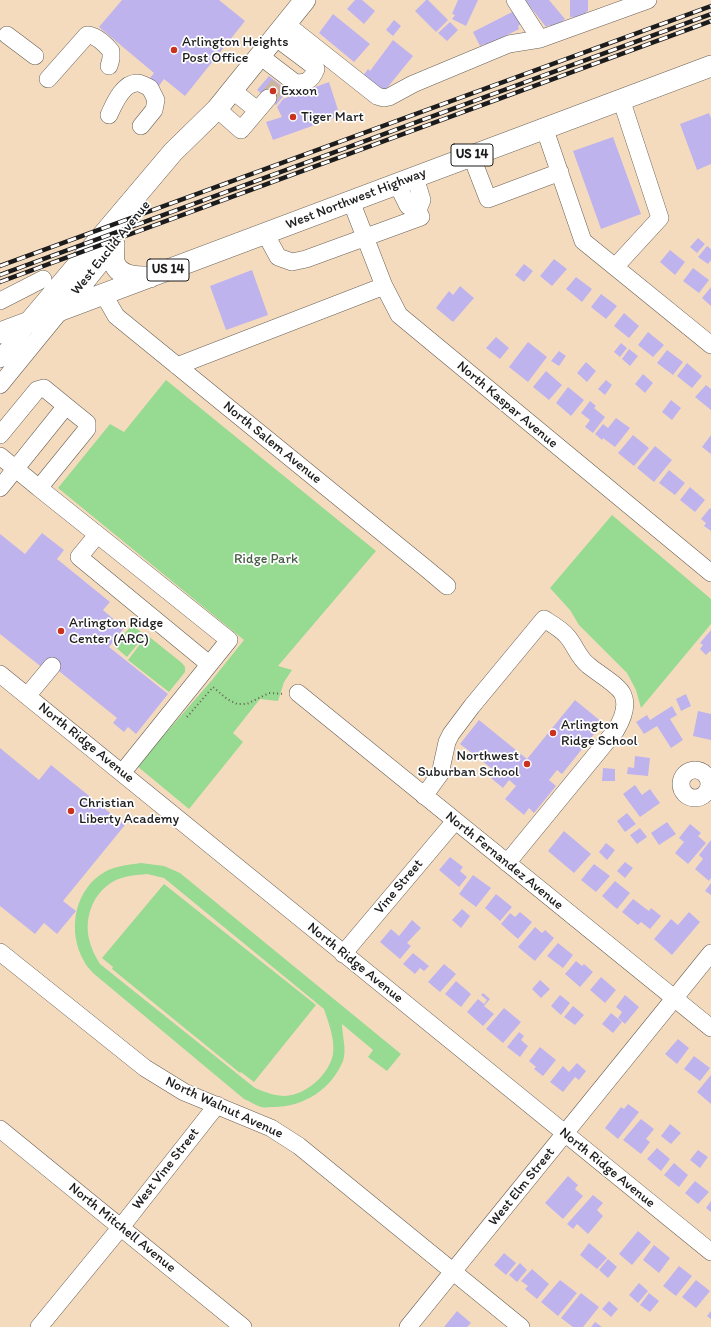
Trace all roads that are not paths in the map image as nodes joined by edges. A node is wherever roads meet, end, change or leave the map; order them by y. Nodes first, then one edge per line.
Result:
1 (515, 0) edge
2 (648, 0) edge
3 (298, 2) edge
4 (281, 30) junction
5 (7, 35) dead end
6 (540, 39) junction
7 (35, 56) dead end
8 (260, 56) junction
9 (109, 66) dead end
10 (711, 66) edge
11 (48, 79) dead end
12 (232, 90) junction
13 (621, 99) junction
14 (217, 109) junction
15 (109, 115) dead end
16 (141, 126) dead end
17 (544, 127) junction
18 (471, 155) junction
19 (560, 172) junction
20 (406, 180) junction
21 (351, 201) junction
22 (265, 233) junction
23 (365, 238) junction
24 (114, 244) junction
25 (615, 267) junction
26 (150, 277) junction
27 (43, 279) dead end
28 (384, 286) junction
29 (104, 294) junction
30 (0, 301) edge
31 (62, 309) junction
32 (30, 322) junction
33 (0, 333) edge
34 (711, 345) edge
35 (0, 359) edge
36 (177, 366) junction
37 (0, 385) edge
38 (66, 406) junction
39 (0, 435) edge
40 (0, 456) edge
41 (16, 469) junction
42 (0, 488) edge
43 (39, 488) junction
44 (97, 535) junction
45 (711, 573) edge
46 (447, 586) dead end
47 (209, 664) junction
48 (52, 666) dead end
49 (0, 674) edge
50 (298, 693) road end
51 (27, 696) junction
52 (122, 773) junction
53 (424, 796) junction
54 (455, 821) junction
55 (507, 863) junction
56 (0, 952) edge
57 (711, 953) edge
58 (343, 954) junction
59 (675, 998) junction
60 (711, 1028) edge
61 (217, 1105) junction
62 (0, 1130) edge
63 (565, 1133) junction
64 (121, 1227) junction
65 (711, 1252) edge
66 (454, 1272) junction
67 (39, 1327) edge
68 (243, 1327) edge
69 (408, 1327) edge
70 (521, 1327) edge

1 - 6 street
2 - 6 street
3 - 4 main road, West Euclid Avenue
4 - 6 street
4 - 8 main road, West Euclid Avenue
4 - 8 street
5 - 7 street
8 - 12 main road, West Euclid Avenue
9 - 11 street
10 - 13 main road, West Northwest Highway / US 14
12 - 14 main road, West Euclid Avenue
12 - 14 street
13 - 17 main road, West Northwest Highway / US 14
13 - 25 street
14 - 24 main road, West Euclid Avenue
14 - 32 main road, West Euclid Avenue
15 - 16 street
17 - 18 main road, West Northwest Highway / US 14
17 - 19 street
18 - 19 street
18 - 20 main road, West Northwest Highway / US 14
19 - 25 street
20 - 21 main road, West Northwest Highway / US 14
20 - 23 street
21 - 22 main road, West Northwest Highway / US 14
21 - 23 street, North Kaspar Avenue
22 - 23 street
22 - 26 main road, West Northwest Highway / US 14
23 - 28 street, North Kaspar Avenue
24 - 26 main road
24 - 31 main road, West Euclid Avenue
25 - 34 street
26 - 29 main road, West Northwest Highway / US 14
27 - 30 street
28 - 36 street
28 - 45 street, North Kaspar Avenue
29 - 31 main road, West Northwest Highway / US 14
29 - 36 street, North Salem Avenue
31 - 32 main road, West Northwest Highway / US 14
31 - 37 street, West Euclid Avenue
32 - 33 main road, West Northwest Highway / US 14
32 - 35 street, West Euclid Avenue
36 - 46 street, North Salem Avenue
38 - 39 street
38 - 41 street
38 - 43 street
40 - 41 street
41 - 42 street
41 - 43 street
43 - 44 street
44 - 47 street
44 - 47 street
47 - 52 street
48 - 51 street
49 - 51 street, North Ridge Avenue
50 - 53 street, North Fernandez Avenue
51 - 52 street, North Ridge Avenue
52 - 58 street, North Ridge Avenue
53 - 54 street, North Fernandez Avenue
53 - 55 street
54 - 55 street, North Fernandez Avenue
54 - 58 street, Vine Street
55 - 59 street, North Fernandez Avenue
56 - 61 street, North Walnut Avenue
57 - 59 street, West Elm Street
58 - 63 street, North Ridge Avenue
59 - 60 street, North Fernandez Avenue
59 - 63 street, West Elm Street
61 - 64 street, West Vine Street
61 - 66 street, North Walnut Avenue
62 - 64 street, North Mitchell Avenue
63 - 65 street, North Ridge Avenue
63 - 66 street, West Elm Street
64 - 67 street, West Vine Street
64 - 68 street, North Mitchell Avenue
66 - 69 street, West Elm Street
66 - 70 street, North Walnut Avenue

